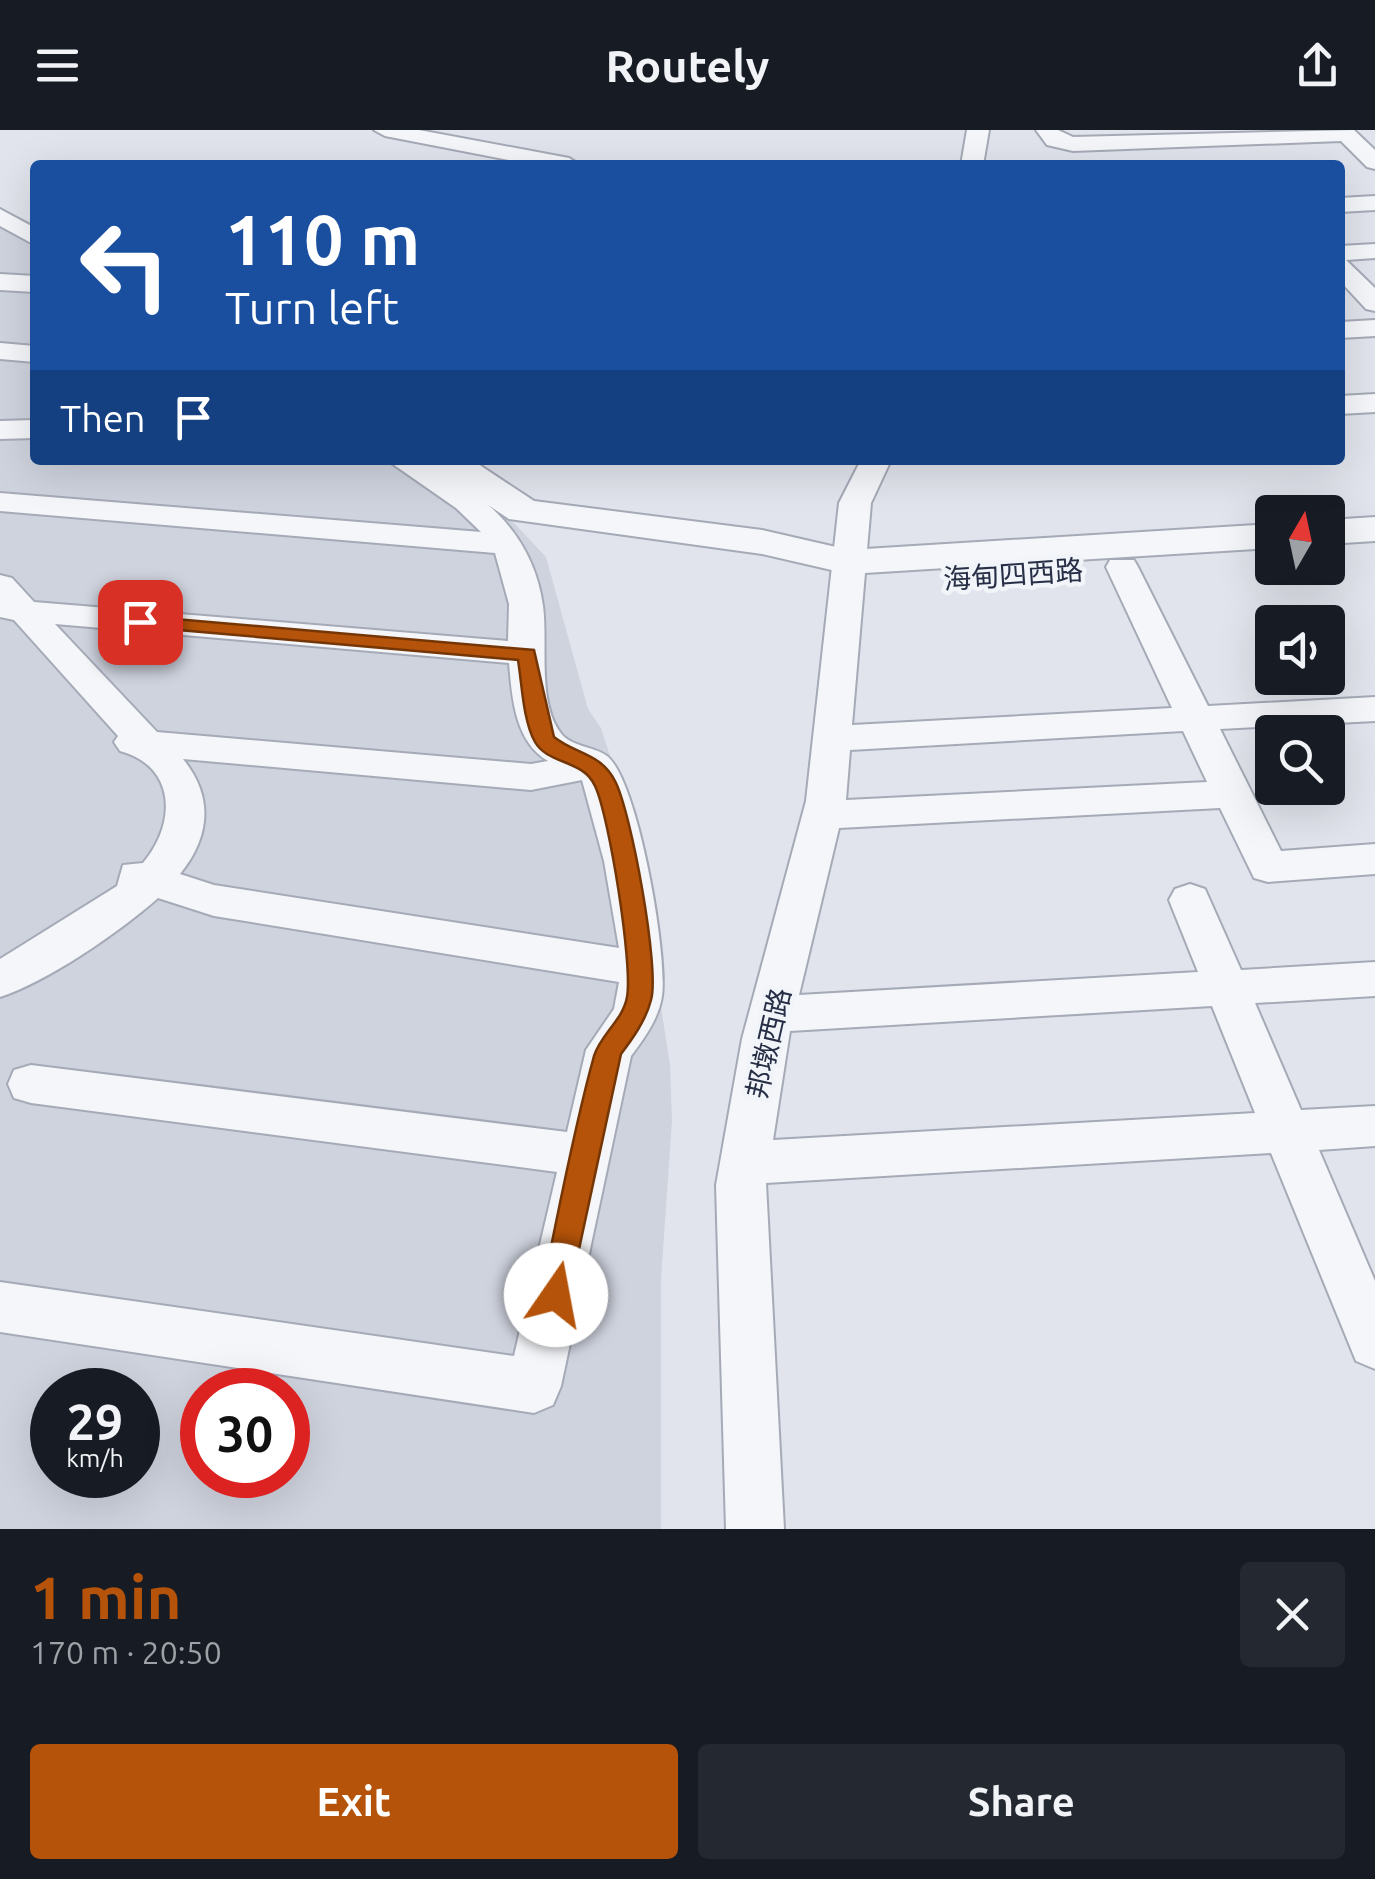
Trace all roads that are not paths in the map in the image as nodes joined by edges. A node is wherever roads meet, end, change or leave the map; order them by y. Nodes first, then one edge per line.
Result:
1 (385, 130) edge
2 (978, 130) edge
3 (1047, 130) edge
4 (1344, 132) edge
5 (1232, 134) edge
6 (1119, 136) edge
7 (543, 160) edge
8 (973, 160) edge
9 (1375, 165) edge
10 (1345, 168) edge
11 (1375, 203) edge
12 (1345, 205) edge
13 (0, 216) edge
14 (30, 235) edge
15 (1375, 251) edge
16 (1345, 252) edge
17 (1345, 271) edge
18 (0, 282) edge
19 (30, 284) edge
20 (1375, 303) edge
21 (1375, 328) edge
22 (1345, 330) edge
23 (0, 351) edge
24 (30, 354) edge
25 (1375, 403) edge
26 (1345, 405) edge
27 (30, 429) edge
28 (0, 430) edge
29 (410, 465) edge
30 (453, 465) edge
31 (874, 465) edge
32 (0, 502) edge
33 (1375, 530) edge
34 (1345, 531) edge
35 (1255, 537) edge
36 (508, 544) junction
37 (1375, 551) edge
38 (1345, 553) edge
39 (1255, 558) edge
40 (1122, 567) junction
41 (848, 573) junction
42 (8, 602) edge
43 (527, 654) junction
44 (1375, 709) edge
45 (1196, 718) junction
46 (834, 738) junction
47 (138, 742) junction
48 (593, 766) junction
49 (1232, 794) junction
50 (824, 815) junction
51 (1375, 860) edge
52 (145, 878) junction
53 (1190, 900) dead end
54 (0, 966) edge
55 (640, 968) junction
56 (1375, 978) edge
57 (0, 980) edge
58 (1226, 988) junction
59 (772, 1014) junction
60 (32, 1084) dead end
61 (1375, 1126) edge
62 (1287, 1131) junction
63 (585, 1155) junction
64 (745, 1162) junction
65 (0, 1306) edge
66 (1375, 1343) edge
67 (755, 1529) edge

1 - 7 street
2 - 8 street
3 - 6 street
4 - 5 street
4 - 9 street
5 - 6 street
9 - 10 street
11 - 12 street
13 - 14 street
15 - 16 street
17 - 20 street
18 - 19 street
21 - 22 street
23 - 24 street
25 - 26 street
27 - 28 street
29 - 36 street
30 - 41 street, 海甸四西路
31 - 41 street, 邦墩西路
32 - 36 street
33 - 34 street
35 - 41 street, 海甸四西路
36 - 43 street
37 - 38 street
39 - 40 street, 海甸四西路
40 - 41 street, 海甸四西路
40 - 45 street
41 - 46 street, 邦墩西路
42 - 43 street
42 - 47 street
43 - 48 street
44 - 45 street
45 - 46 street
45 - 49 street
46 - 50 street, 邦墩西路
47 - 48 street
47 - 52 street
48 - 55 street
49 - 50 street
49 - 51 street
50 - 59 street, 邦墩西路
52 - 54 street
52 - 55 street
52 - 57 street
53 - 58 street
55 - 63 street
56 - 58 street
58 - 59 street
58 - 62 street
59 - 64 street, 邦墩西路
60 - 63 street
61 - 62 street
62 - 64 street
62 - 66 street
63 - 65 street
64 - 67 street, 邦墩西路

